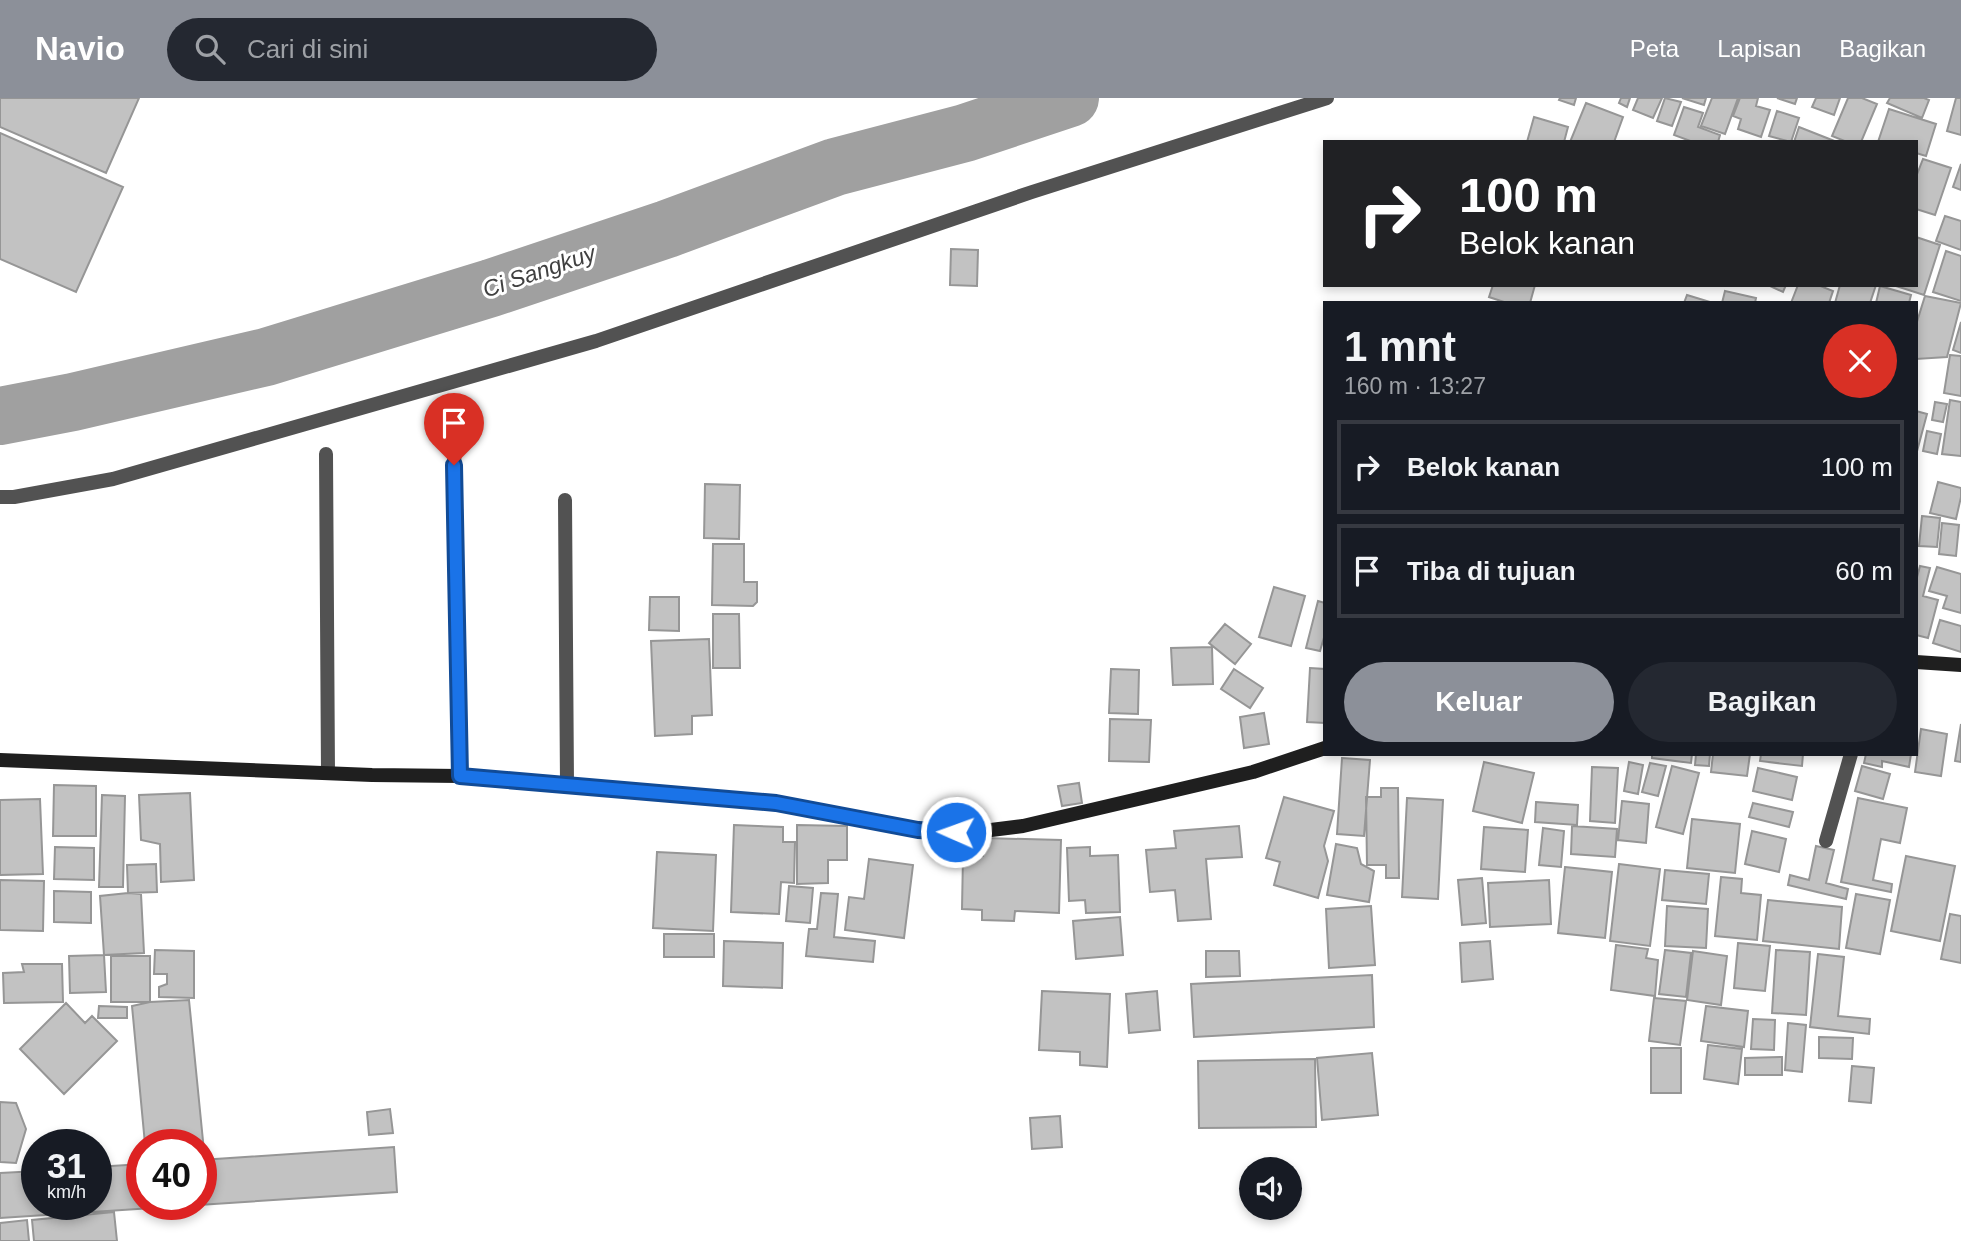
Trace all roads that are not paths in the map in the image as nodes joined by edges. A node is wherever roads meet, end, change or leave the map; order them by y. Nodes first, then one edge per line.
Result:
1 (1327, 98) edge
2 (454, 439) dead end
3 (326, 454) dead end
4 (0, 497) edge
5 (565, 500) dead end
6 (1918, 662) edge
7 (1961, 665) edge
8 (1323, 749) edge
9 (1850, 756) edge
10 (0, 760) edge
11 (328, 773) junction
12 (460, 776) junction
13 (567, 784) junction
14 (1826, 841) dead end

1 - 4 street
2 - 12 street
3 - 11 street
5 - 13 street
6 - 7 street
8 - 13 street
9 - 14 street
10 - 11 street
11 - 12 street
12 - 13 street

